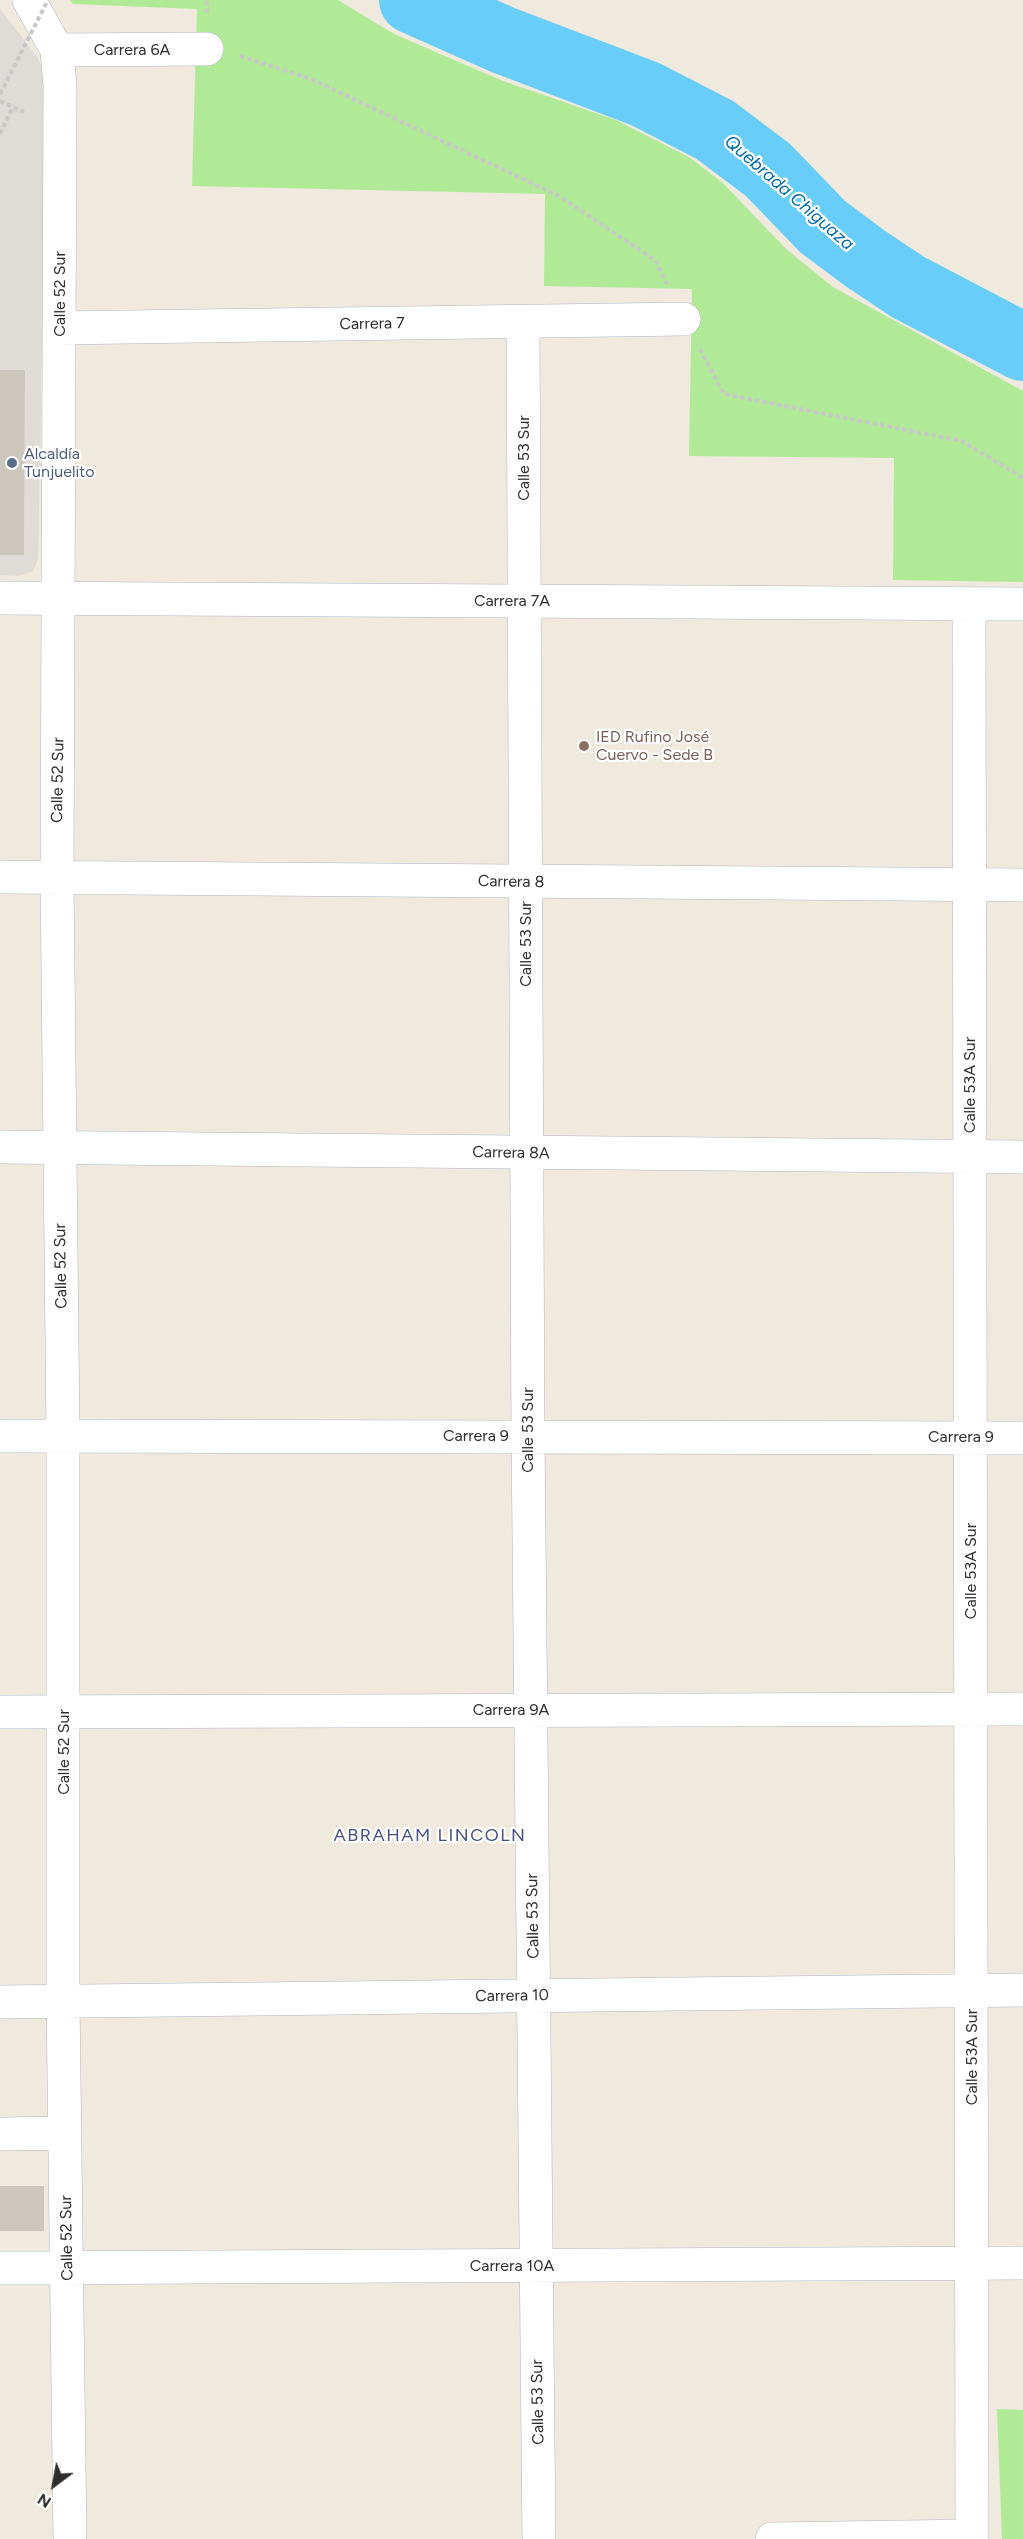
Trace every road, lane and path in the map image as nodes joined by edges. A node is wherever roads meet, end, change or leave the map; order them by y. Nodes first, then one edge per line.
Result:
1 (29, 0) edge
2 (48, 0) edge
3 (207, 49) joint
4 (57, 50) junction
5 (0, 94) edge
6 (0, 101) edge
7 (13, 107) junction
8 (30, 115) dead end
9 (0, 134) edge
10 (655, 260) dead end
11 (684, 319) dead end
12 (523, 322) junction
13 (59, 328) junction
14 (724, 394) dead end
15 (1023, 478) edge
16 (0, 598) edge
17 (59, 598) junction
18 (524, 601) junction
19 (969, 604) junction
20 (1023, 604) edge
21 (0, 877) edge
22 (57, 877) junction
23 (526, 882) junction
24 (970, 885) junction
25 (1023, 885) edge
26 (0, 1148) edge
27 (59, 1148) junction
28 (527, 1153) junction
29 (970, 1157) junction
30 (1023, 1157) edge
31 (0, 1436) edge
32 (63, 1436) junction
33 (528, 1436) junction
34 (971, 1437) junction
35 (1023, 1438) edge
36 (971, 1709) junction
37 (1023, 1709) edge
38 (531, 1710) junction
39 (0, 1712) edge
40 (64, 1712) junction
41 (1023, 1990) edge
42 (972, 1991) junction
43 (533, 1996) junction
44 (0, 2001) edge
45 (63, 2001) junction
46 (65, 2133) junction
47 (0, 2134) edge
48 (1023, 2263) edge
49 (972, 2264) junction
50 (536, 2266) junction
51 (0, 2268) edge
52 (67, 2268) junction
53 (972, 2538) edge
54 (70, 2539) edge
55 (539, 2539) edge
56 (772, 2539) edge

1 - 4 street, Calle 52 Sur
2 - 5 path, bridge
3 - 4 street, Carrera 6A
3 - 10 path
4 - 13 street, Calle 52 Sur
6 - 7 path
7 - 8 path
7 - 9 path
11 - 12 street, Carrera 7
12 - 13 street, Carrera 7
12 - 18 street, Calle 53 Sur
13 - 17 street, Calle 52 Sur
14 - 15 path
16 - 17 street, Carrera 7A
17 - 18 street, Carrera 7A
17 - 22 street, Calle 52 Sur
18 - 19 street, Carrera 7A
18 - 23 street, Calle 53 Sur
19 - 20 street, Carrera 7A
19 - 24 street, Calle 53A Sur
21 - 22 street, Carrera 8
22 - 23 street, Carrera 8
22 - 27 street, Calle 52 Sur
23 - 24 street, Carrera 8
23 - 28 street, Calle 53 Sur
24 - 25 street, Carrera 8
24 - 29 street, Calle 53A Sur
26 - 27 street, Carrera 8A
27 - 28 street, Carrera 8A
27 - 32 street, Calle 52 Sur
28 - 29 street, Carrera 8A
28 - 33 street, Calle 53 Sur
29 - 30 street, Carrera 8A
29 - 34 street, Calle 53A Sur
31 - 32 street, Carrera 9
32 - 33 street, Carrera 9
32 - 40 street, Calle 52 Sur
33 - 34 street, Carrera 9
33 - 38 street, Calle 53 Sur
34 - 35 street, Carrera 9
34 - 36 street, Calle 53A Sur
36 - 37 street, Carrera 9A
36 - 38 street, Carrera 9A
36 - 42 street, Calle 53A Sur
38 - 40 street, Carrera 9A
38 - 43 street, Calle 53 Sur
39 - 40 street, Carrera 9A
40 - 45 street, Calle 52 Sur
41 - 42 street, Carrera 10
42 - 43 street, Carrera 10
42 - 49 street, Calle 53A Sur
43 - 45 street, Carrera 10
43 - 50 street, Calle 53 Sur
44 - 45 street, Carrera 10
45 - 46 street, Calle 52 Sur
46 - 47 street
46 - 52 street, Calle 52 Sur
48 - 49 street, Carrera 10A
49 - 50 street, Carrera 10A
49 - 53 street, Calle 53A Sur
50 - 52 street, Carrera 10A
50 - 55 street, Calle 53 Sur
51 - 52 street, Carrera 10A
52 - 54 street, Calle 52 Sur
53 - 56 street

